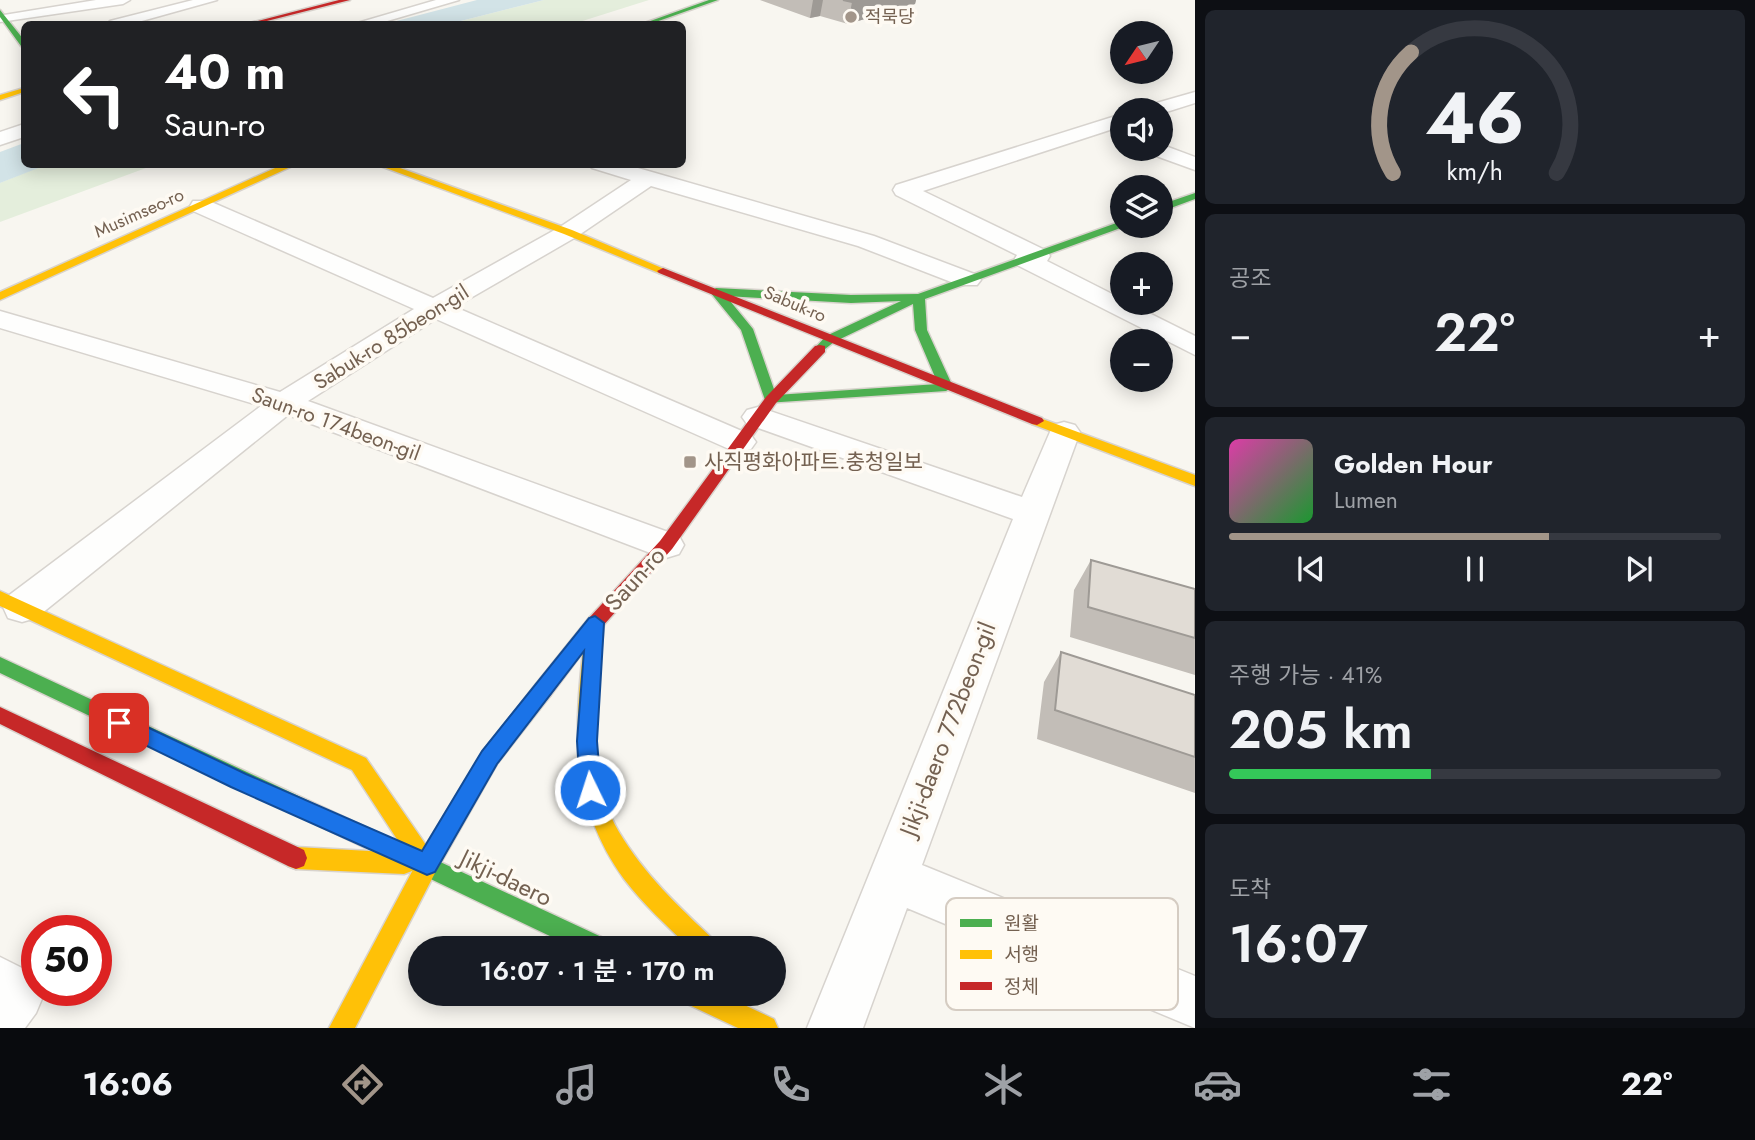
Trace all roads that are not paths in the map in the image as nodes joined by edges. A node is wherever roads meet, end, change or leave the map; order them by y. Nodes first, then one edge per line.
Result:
1 (123, 0) edge
2 (210, 0) edge
3 (347, 0) edge
4 (452, 0) edge
5 (715, 0) edge
6 (3, 21) edge
7 (127, 21) edge
8 (261, 21) edge
9 (373, 21) edge
10 (654, 21) edge
11 (21, 40) edge
12 (21, 44) edge
13 (0, 48) edge
14 (21, 91) edge
15 (1195, 97) edge
16 (0, 98) edge
17 (1173, 104) edge
18 (1110, 124) edge
19 (1099, 127) junction
20 (21, 131) edge
21 (1110, 131) edge
22 (0, 139) edge
23 (1173, 156) edge
24 (1195, 164) edge
25 (284, 168) edge
26 (390, 168) edge
27 (612, 168) edge
28 (646, 179) junction
29 (1195, 196) edge
30 (1173, 204) edge
31 (201, 206) junction
32 (1110, 229) edge
33 (568, 232) junction
34 (1032, 258) junction
35 (968, 280) junction
36 (716, 292) junction
37 (0, 296) edge
38 (919, 298) junction
39 (434, 308) junction
40 (0, 320) edge
41 (830, 339) junction
42 (1195, 347) edge
43 (946, 387) junction
44 (284, 403) junction
45 (756, 420) junction
46 (1064, 432) junction
47 (1195, 481) edge
48 (1031, 513) junction
49 (666, 545) junction
50 (11, 602) edge
51 (595, 623) junction
52 (0, 665) edge
53 (0, 715) edge
54 (427, 864) junction
55 (892, 877) junction
56 (946, 899) edge
57 (575, 936) edge
58 (694, 936) edge
59 (0, 984) edge
60 (1178, 996) edge
61 (1195, 1003) edge
62 (719, 1006) edge
63 (0, 1015) edge
64 (342, 1028) edge
65 (765, 1028) edge
66 (835, 1028) edge

1 - 6 street
2 - 7 street
3 - 8 street
4 - 9 street
5 - 10 street
6 - 11 street
12 - 13 street
14 - 16 street
15 - 17 street
18 - 19 street
19 - 21 street
19 - 34 street
20 - 22 street
23 - 24 street
25 - 31 street, Musimseo-ro
26 - 33 street, Sabuk-ro
27 - 28 street
28 - 33 street, Sabuk-ro 85beon-gil
28 - 35 street
29 - 30 street
31 - 37 street, Musimseo-ro
31 - 39 street
32 - 34 street, Saun-ro
33 - 36 street, Sabuk-ro
33 - 39 street, Sabuk-ro 85beon-gil
34 - 35 street, Saun-ro
34 - 42 street
35 - 38 street, Saun-ro
36 - 38 street
36 - 41 street, Sabuk-ro
36 - 45 street
38 - 41 street, Saun-ro
38 - 43 street
39 - 44 street, Sabuk-ro 85beon-gil
39 - 45 street
40 - 44 street, Saun-ro 174beon-gil
41 - 43 street, Sabuk-ro
41 - 45 street, Saun-ro
43 - 45 street
43 - 46 street, Sabuk-ro
44 - 49 street, Saun-ro 174beon-gil
44 - 50 street, Sabuk-ro 85beon-gil
45 - 48 street
45 - 49 street, Saun-ro
46 - 47 street, Sabuk-ro
46 - 48 street, Jikji-daero 772beon-gil
48 - 55 street, Jikji-daero 772beon-gil
49 - 51 street, Saun-ro
50 - 54 street
51 - 54 street, Saun-ro
51 - 58 street
52 - 54 street, Jikji-daero
53 - 54 street
54 - 57 street, Jikji-daero
54 - 64 street, Saun-ro
55 - 56 street
55 - 66 street, Jikji-daero 772beon-gil
59 - 63 street
60 - 61 street
62 - 65 street

